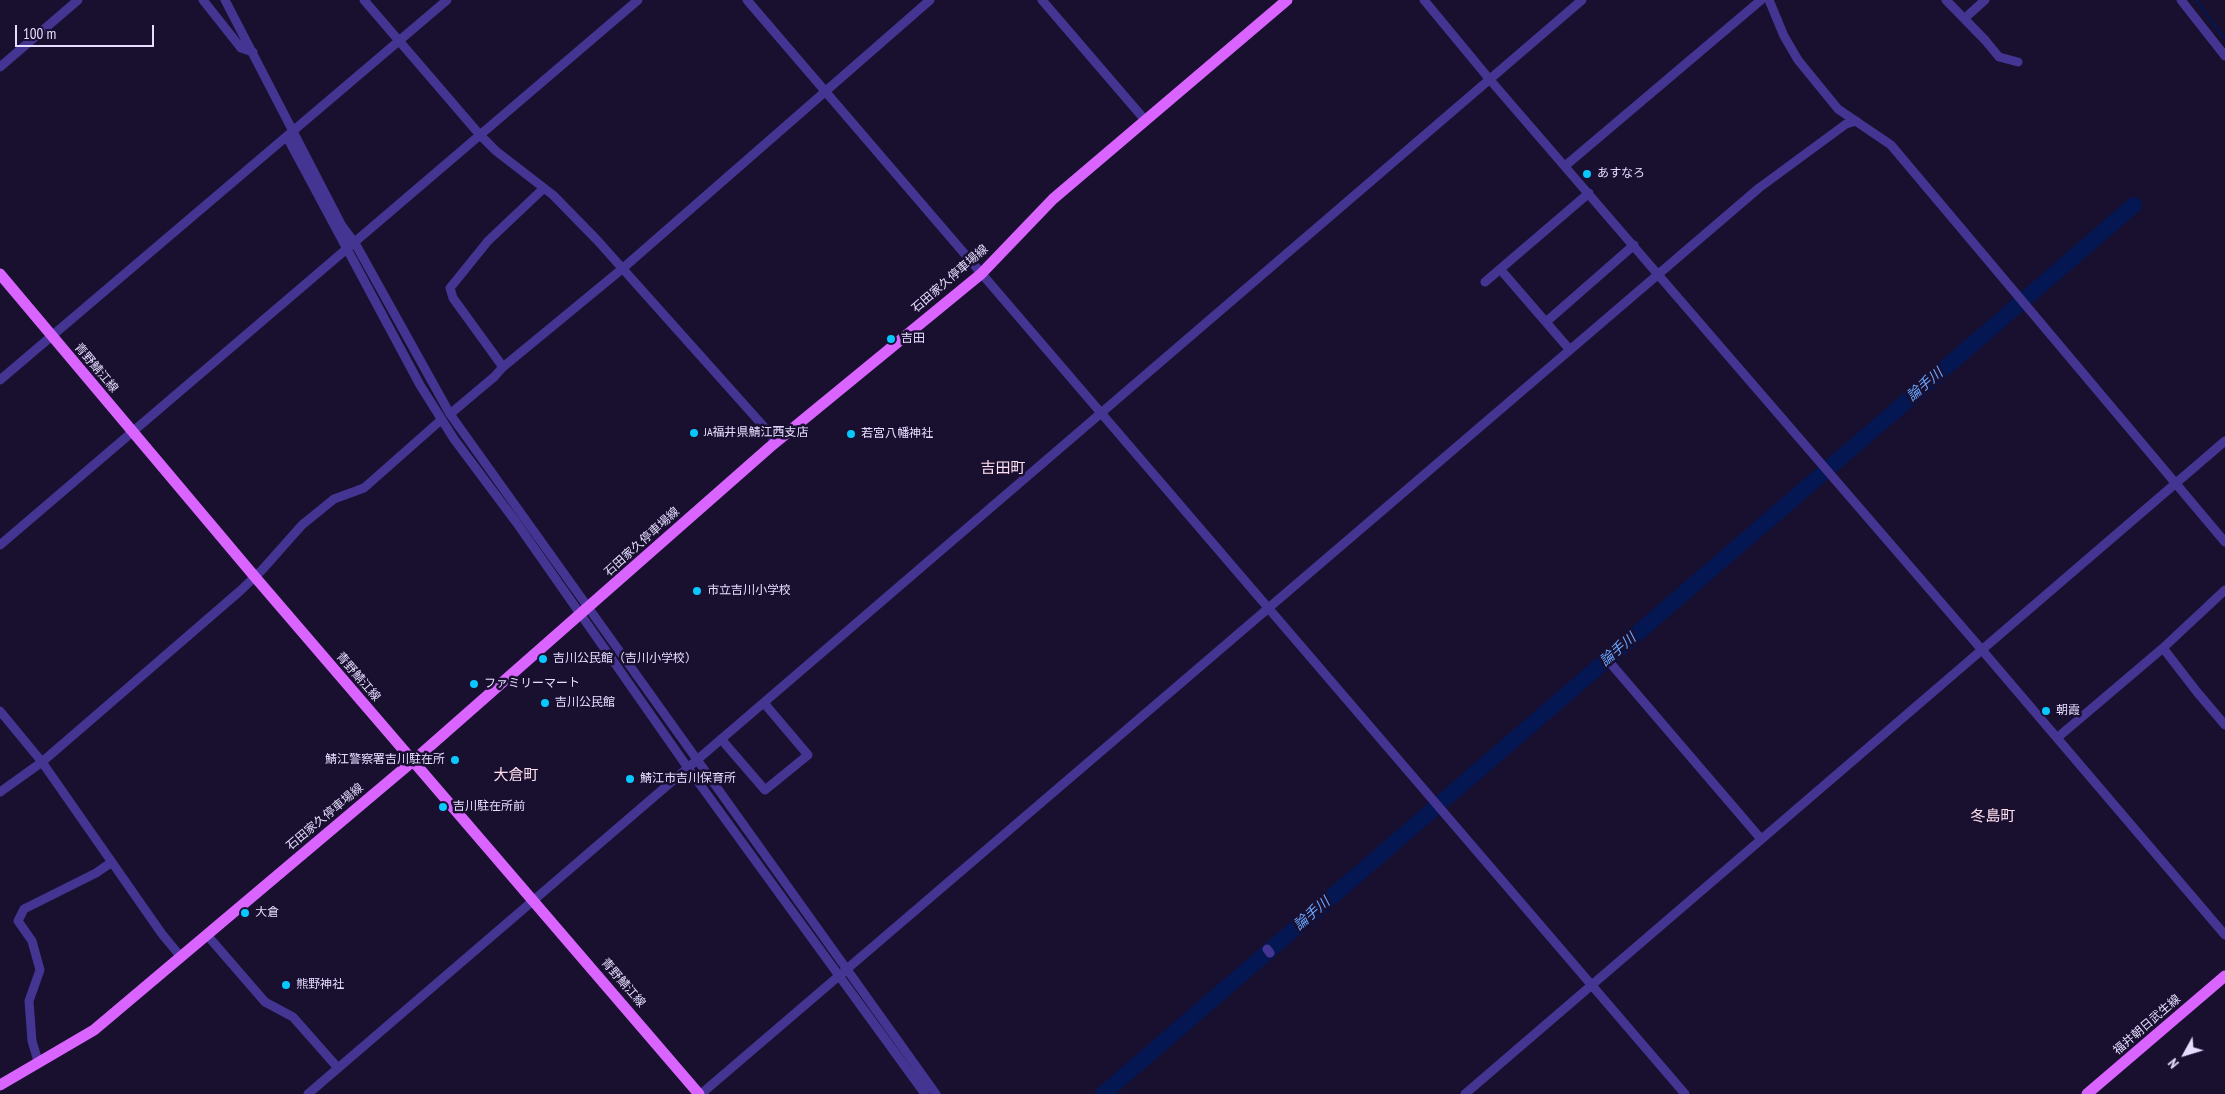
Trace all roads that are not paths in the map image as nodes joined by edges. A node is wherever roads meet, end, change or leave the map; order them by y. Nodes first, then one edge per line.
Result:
1 (78, 0) edge
2 (202, 0) edge
3 (225, 0) edge
4 (364, 0) edge
5 (446, 0) edge
6 (638, 0) edge
7 (747, 0) edge
8 (930, 0) edge
9 (1042, 0) edge
10 (1287, 0) edge
11 (1424, 0) edge
12 (1582, 0) edge
13 (1761, 0) edge
14 (1769, 0) edge
15 (1778, 0) edge
16 (1946, 0) edge
17 (1985, 0) edge
18 (2181, 0) edge
19 (1774, 10) junction
20 (1965, 18) junction
21 (399, 41) junction
22 (2223, 50) edge
23 (253, 52) junction
24 (2018, 62) dead end
25 (0, 67) edge
26 (1491, 81) junction
27 (825, 90) junction
28 (1145, 120) junction
29 (1856, 121) junction
30 (294, 130) junction
31 (480, 135) junction
32 (287, 137) junction
33 (1565, 166) junction
34 (544, 188) junction
35 (1589, 193) junction
36 (1634, 245) junction
37 (352, 246) junction
38 (622, 269) junction
39 (1500, 269) junction
40 (0, 274) edge
41 (981, 274) junction
42 (1658, 274) junction
43 (1485, 282) dead end
44 (1546, 322) junction
45 (51, 337) junction
46 (1570, 350) junction
47 (503, 367) junction
48 (0, 380) edge
49 (1100, 412) junction
50 (450, 414) junction
51 (441, 420) junction
52 (132, 432) junction
53 (2225, 441) edge
54 (770, 447) junction
55 (2176, 483) junction
56 (2225, 542) edge
57 (0, 544) edge
58 (254, 577) junction
59 (2225, 590) edge
60 (1269, 608) junction
61 (584, 612) junction
62 (2163, 648) junction
63 (1982, 650) junction
64 (1607, 660) dead end
65 (764, 703) junction
66 (0, 711) edge
67 (2225, 724) edge
68 (2058, 738) junction
69 (721, 739) junction
70 (696, 761) junction
71 (42, 762) junction
72 (413, 762) junction
73 (688, 768) junction
74 (0, 792) edge
75 (1761, 839) junction
76 (112, 862) junction
77 (534, 900) junction
78 (207, 935) junction
79 (2225, 935) edge
80 (181, 957) junction
81 (844, 973) junction
82 (2225, 976) edge
83 (1591, 985) junction
84 (38, 1061) junction
85 (338, 1068) junction
86 (0, 1085) edge
87 (308, 1094) edge
88 (700, 1094) edge
89 (925, 1094) edge
90 (936, 1094) edge
91 (1465, 1094) edge
92 (1685, 1094) edge
93 (2087, 1094) edge

1 - 25 street
2 - 23 street
3 - 23 street
4 - 21 street
5 - 21 street
6 - 31 street
7 - 27 street
8 - 27 street
9 - 28 street
10 - 28 main road, 石田家久停車場線
11 - 26 street
12 - 26 street
13 - 33 street
14 - 19 street
15 - 19 street
16 - 20 street
17 - 20 street
18 - 22 street
19 - 29 street
20 - 24 street
21 - 30 street
21 - 31 street
23 - 30 street
26 - 33 street
26 - 49 street
27 - 38 street
27 - 41 street
28 - 41 main road, 石田家久停車場線
29 - 42 street
29 - 55 street
30 - 32 street
30 - 37 street
31 - 34 street
31 - 37 street
32 - 37 street
32 - 45 street
33 - 35 street
34 - 38 street
34 - 47 street
35 - 36 street
35 - 39 street
36 - 42 street
36 - 44 street
37 - 50 street
37 - 51 street
37 - 52 street
38 - 47 street
38 - 54 street
39 - 43 street
39 - 44 street
40 - 45 main road, 青野鯖江線
41 - 49 street
41 - 54 main road, 石田家久停車場線
42 - 46 street
42 - 63 street
44 - 46 street
45 - 48 street
45 - 52 main road, 青野鯖江線
46 - 60 street
47 - 50 street
49 - 60 street
49 - 65 street
50 - 61 street
51 - 58 street
51 - 61 street
52 - 57 street
52 - 58 main road, 青野鯖江線
53 - 55 street
54 - 61 main road, 石田家久停車場線
55 - 56 street
55 - 63 street
58 - 71 street
58 - 72 main road, 青野鯖江線
59 - 62 street
60 - 81 street
60 - 83 street
61 - 70 street
61 - 72 main road, 石田家久停車場線
61 - 73 street
62 - 67 street
62 - 68 street
63 - 68 street
63 - 75 street
64 - 75 street
65 - 69 street
65 - 69 street
66 - 71 street
68 - 79 street
69 - 70 street
70 - 73 street
70 - 81 street
71 - 74 street
71 - 76 street
72 - 77 main road, 青野鯖江線
72 - 78 main road, 石田家久停車場線
73 - 77 street
73 - 81 street
75 - 83 street
76 - 80 street
76 - 84 street
77 - 85 street
77 - 88 main road, 青野鯖江線
78 - 80 main road, 石田家久停車場線
78 - 85 street
80 - 84 main road, 石田家久停車場線
81 - 88 street
81 - 89 street
81 - 90 street
82 - 93 main road, 福井朝日武生線
83 - 91 street
83 - 92 street
84 - 86 main road, 石田家久停車場線
85 - 87 street

